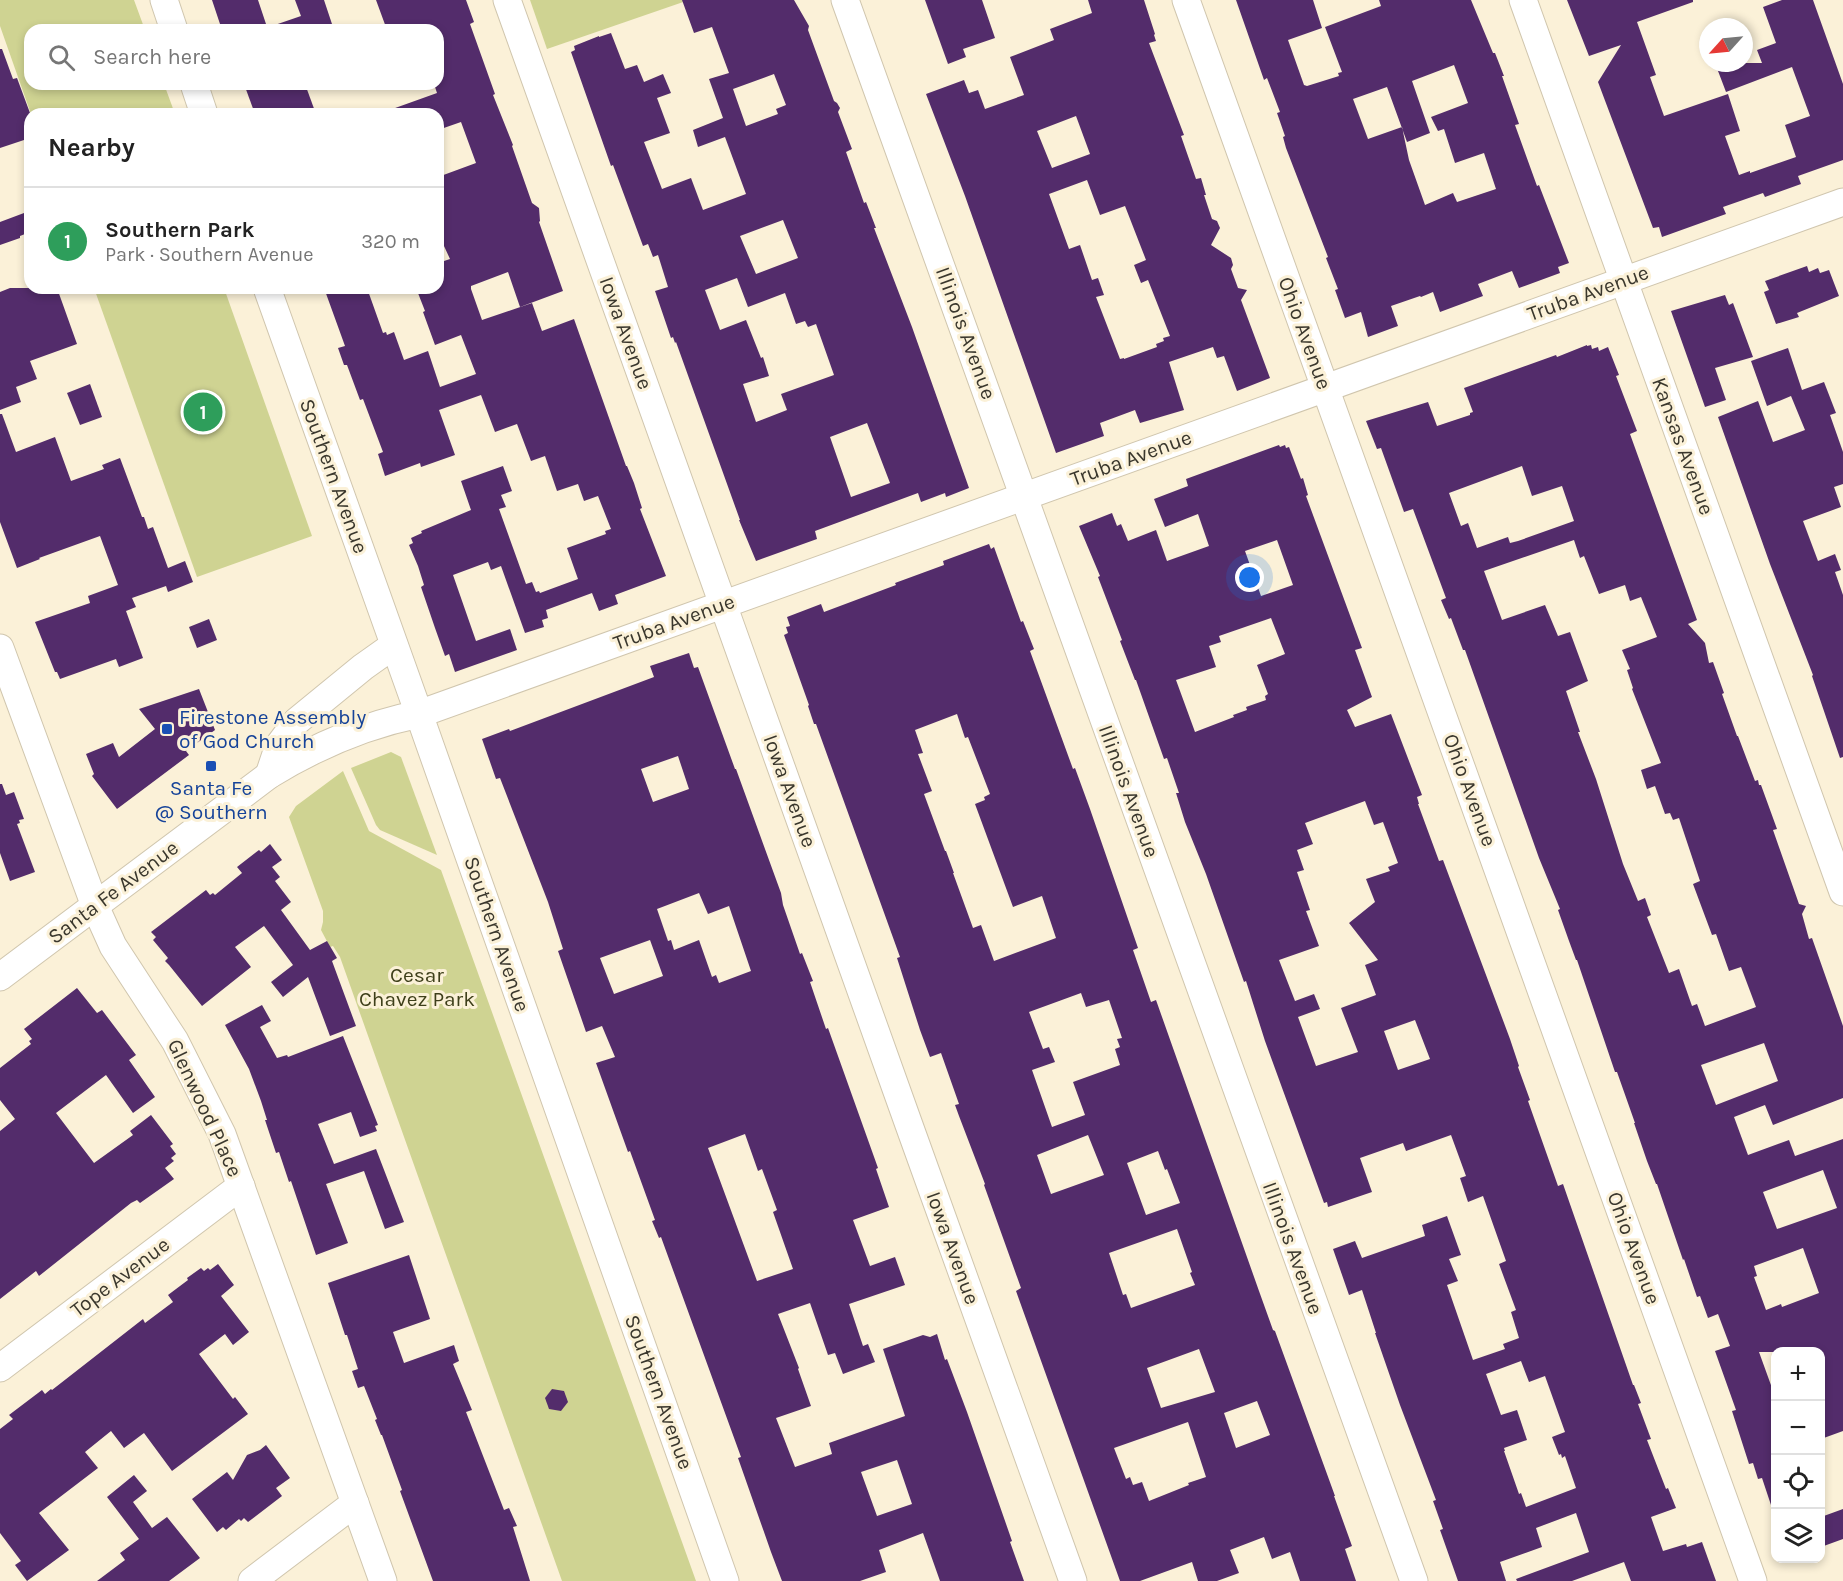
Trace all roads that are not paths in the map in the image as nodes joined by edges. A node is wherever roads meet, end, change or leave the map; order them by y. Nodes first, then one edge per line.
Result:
1 (164, 0) edge
2 (507, 0) edge
3 (845, 0) edge
4 (1186, 0) edge
5 (1523, 0) edge
6 (172, 24) edge
7 (196, 90) edge
8 (202, 108) edge
9 (1843, 202) edge
10 (1624, 280) junction
11 (269, 294) edge
12 (1325, 388) junction
13 (1025, 496) junction
14 (723, 604) junction
15 (394, 645) junction
16 (0, 648) edge
17 (419, 714) junction
18 (269, 775) junction
19 (1843, 892) edge
20 (95, 906) junction
21 (0, 977) edge
22 (241, 1186) junction
23 (0, 1368) edge
24 (355, 1503) junction
25 (252, 1581) edge
26 (382, 1581) edge
27 (725, 1581) edge
28 (1073, 1581) edge
29 (1413, 1581) edge
30 (1753, 1581) edge

1 - 6 street
2 - 14 street, Iowa Avenue
3 - 13 street, Illinois Avenue
4 - 12 street, Ohio Avenue
5 - 10 street, Kansas Avenue
7 - 8 street
9 - 10 street, Truba Avenue
10 - 12 street, Truba Avenue
10 - 19 street, Kansas Avenue
11 - 15 street, Southern Avenue
12 - 13 street, Truba Avenue
12 - 30 street, Ohio Avenue
13 - 14 street, Truba Avenue
13 - 29 street, Illinois Avenue
14 - 17 street, Truba Avenue
14 - 28 street, Iowa Avenue
15 - 17 street, Southern Avenue
15 - 18 street
16 - 20 street, Glenwood Place
17 - 18 street, Santa Fe Avenue
17 - 27 street, Southern Avenue
18 - 20 street, Santa Fe Avenue
20 - 21 street, Santa Fe Avenue
20 - 22 street, Glenwood Place
22 - 23 street, Tope Avenue
22 - 24 street, Glenwood Place
24 - 25 street
24 - 26 street, Glenwood Place

